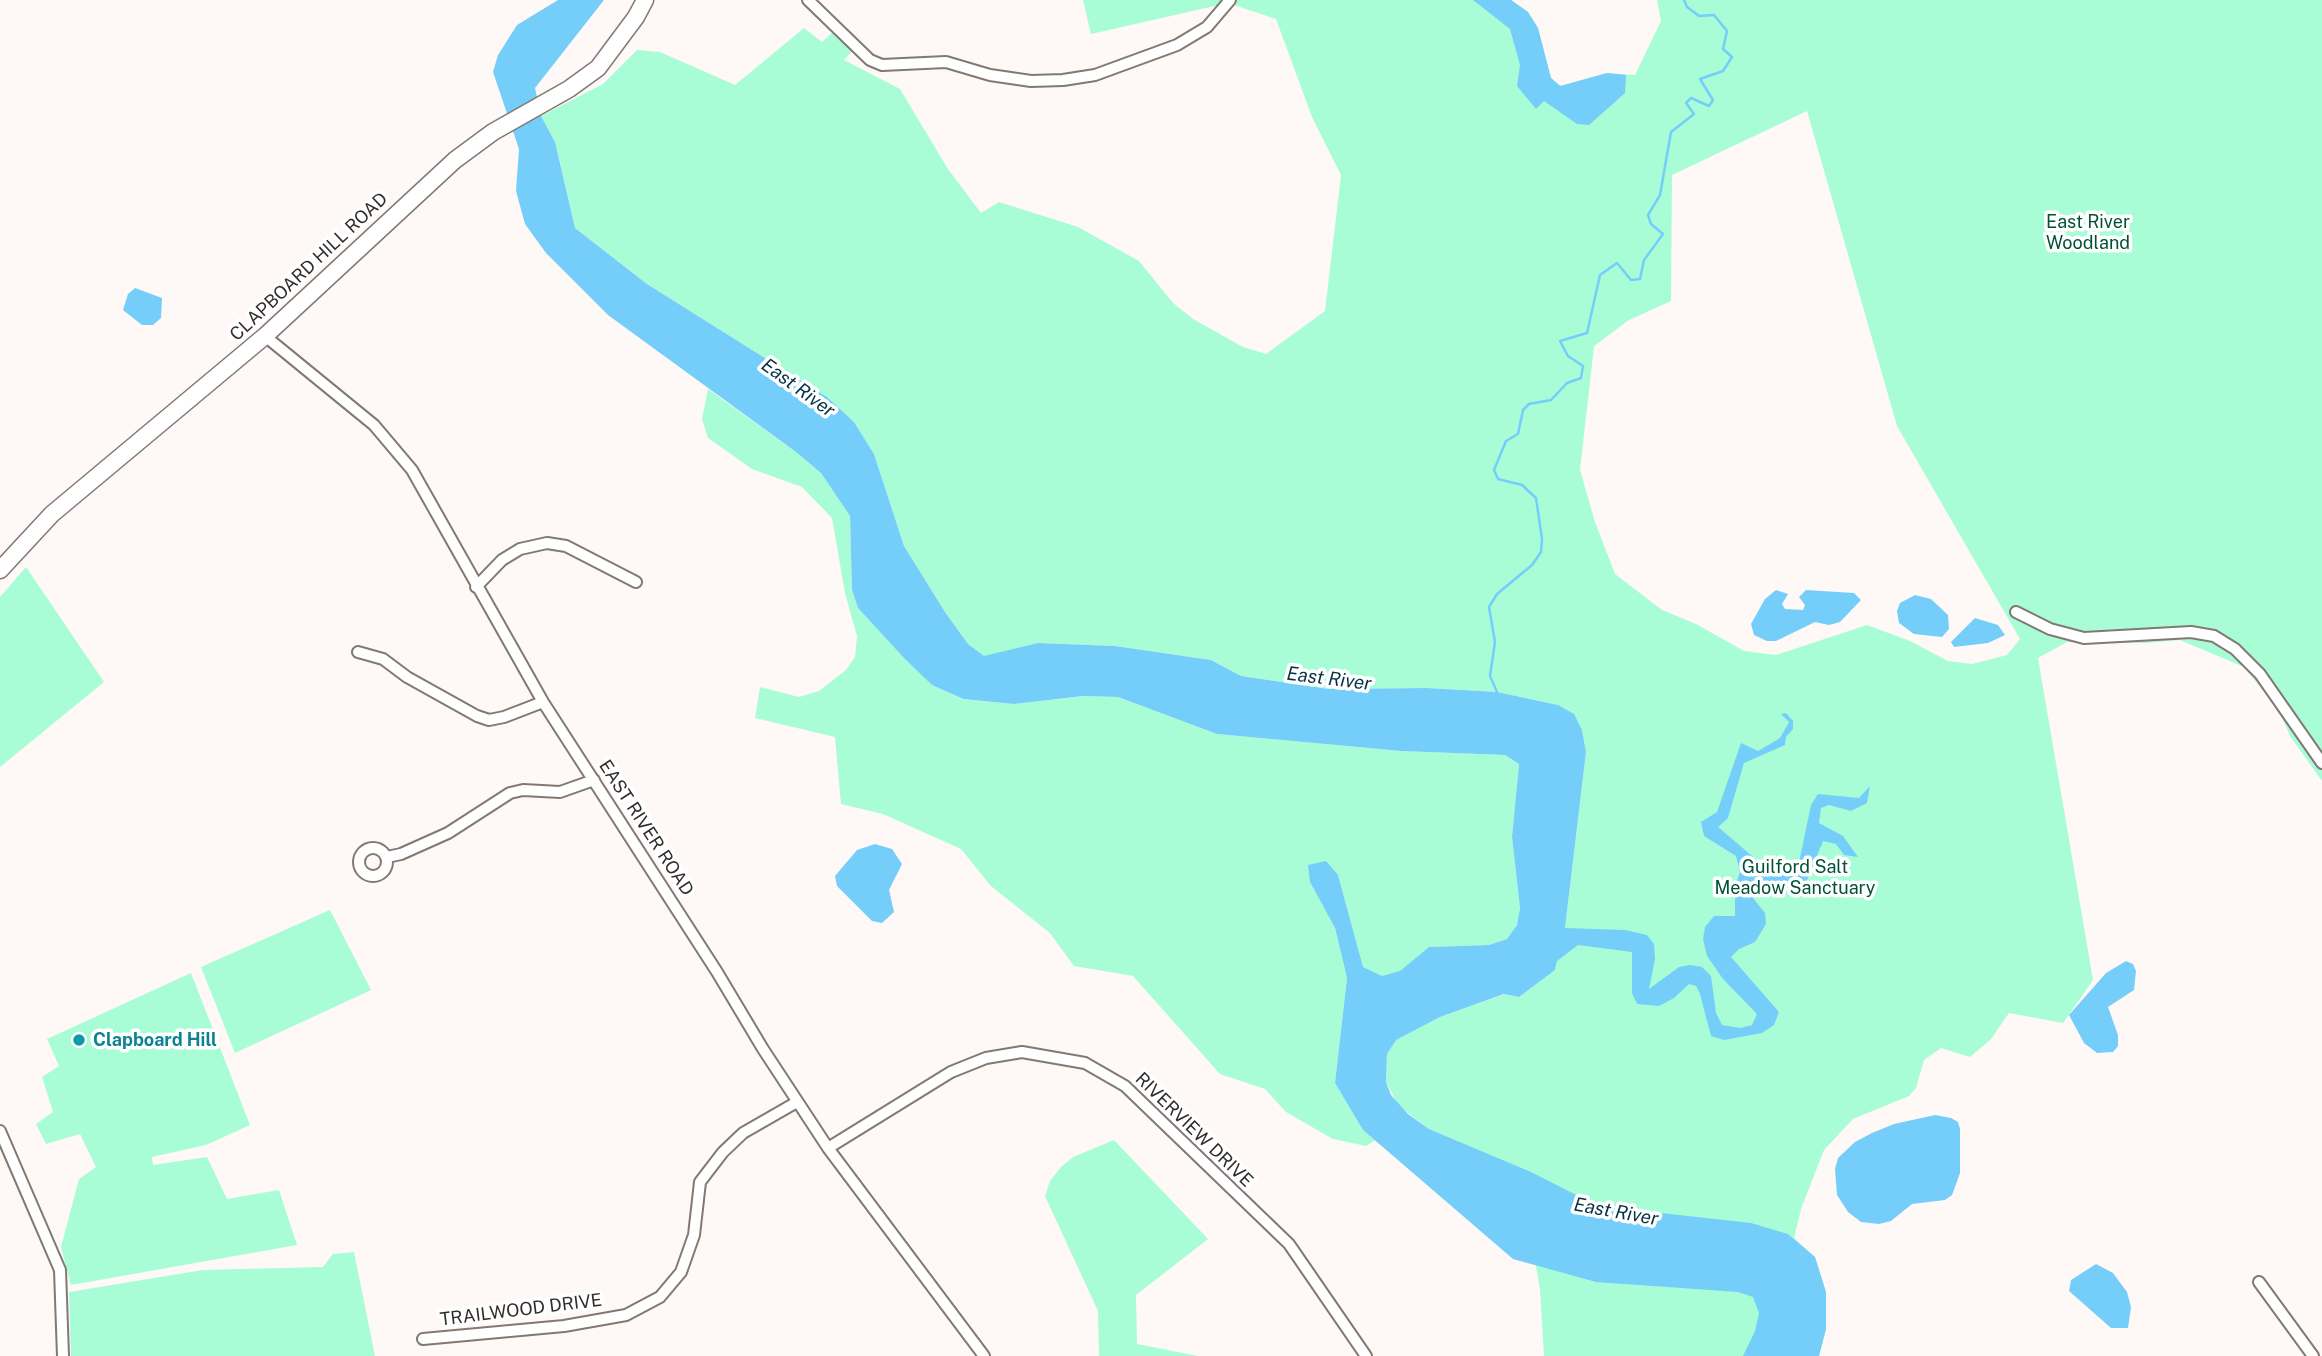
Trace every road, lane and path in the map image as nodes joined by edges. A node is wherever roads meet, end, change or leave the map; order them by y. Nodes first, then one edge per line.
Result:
1 (645, 0) edge
2 (808, 0) edge
3 (1230, 0) edge
4 (264, 336) junction
5 (0, 570) edge
6 (636, 582) dead end
7 (476, 587) junction
8 (2016, 612) dead end
9 (358, 652) dead end
10 (543, 702) junction
11 (2322, 763) edge
12 (594, 780) junction
13 (387, 856) dead end
14 (797, 1102) junction
15 (0, 1131) edge
16 (828, 1149) junction
17 (2259, 1282) dead end
18 (423, 1339) dead end
19 (63, 1356) edge
20 (984, 1356) edge
21 (1366, 1356) edge
22 (2313, 1356) edge

1 - 4 street, CLAPBOARD HILL ROAD
2 - 3 street
4 - 5 street, CLAPBOARD HILL ROAD
4 - 7 street, EAST RIVER ROAD
6 - 7 street
7 - 10 street, EAST RIVER ROAD
8 - 11 street
9 - 10 street
10 - 12 street, EAST RIVER ROAD
12 - 13 street
12 - 14 street, EAST RIVER ROAD
14 - 16 street, EAST RIVER ROAD
14 - 18 street, TRAILWOOD DRIVE
15 - 19 street
16 - 20 street, EAST RIVER ROAD
16 - 21 street, RIVERVIEW DRIVE
17 - 22 street

